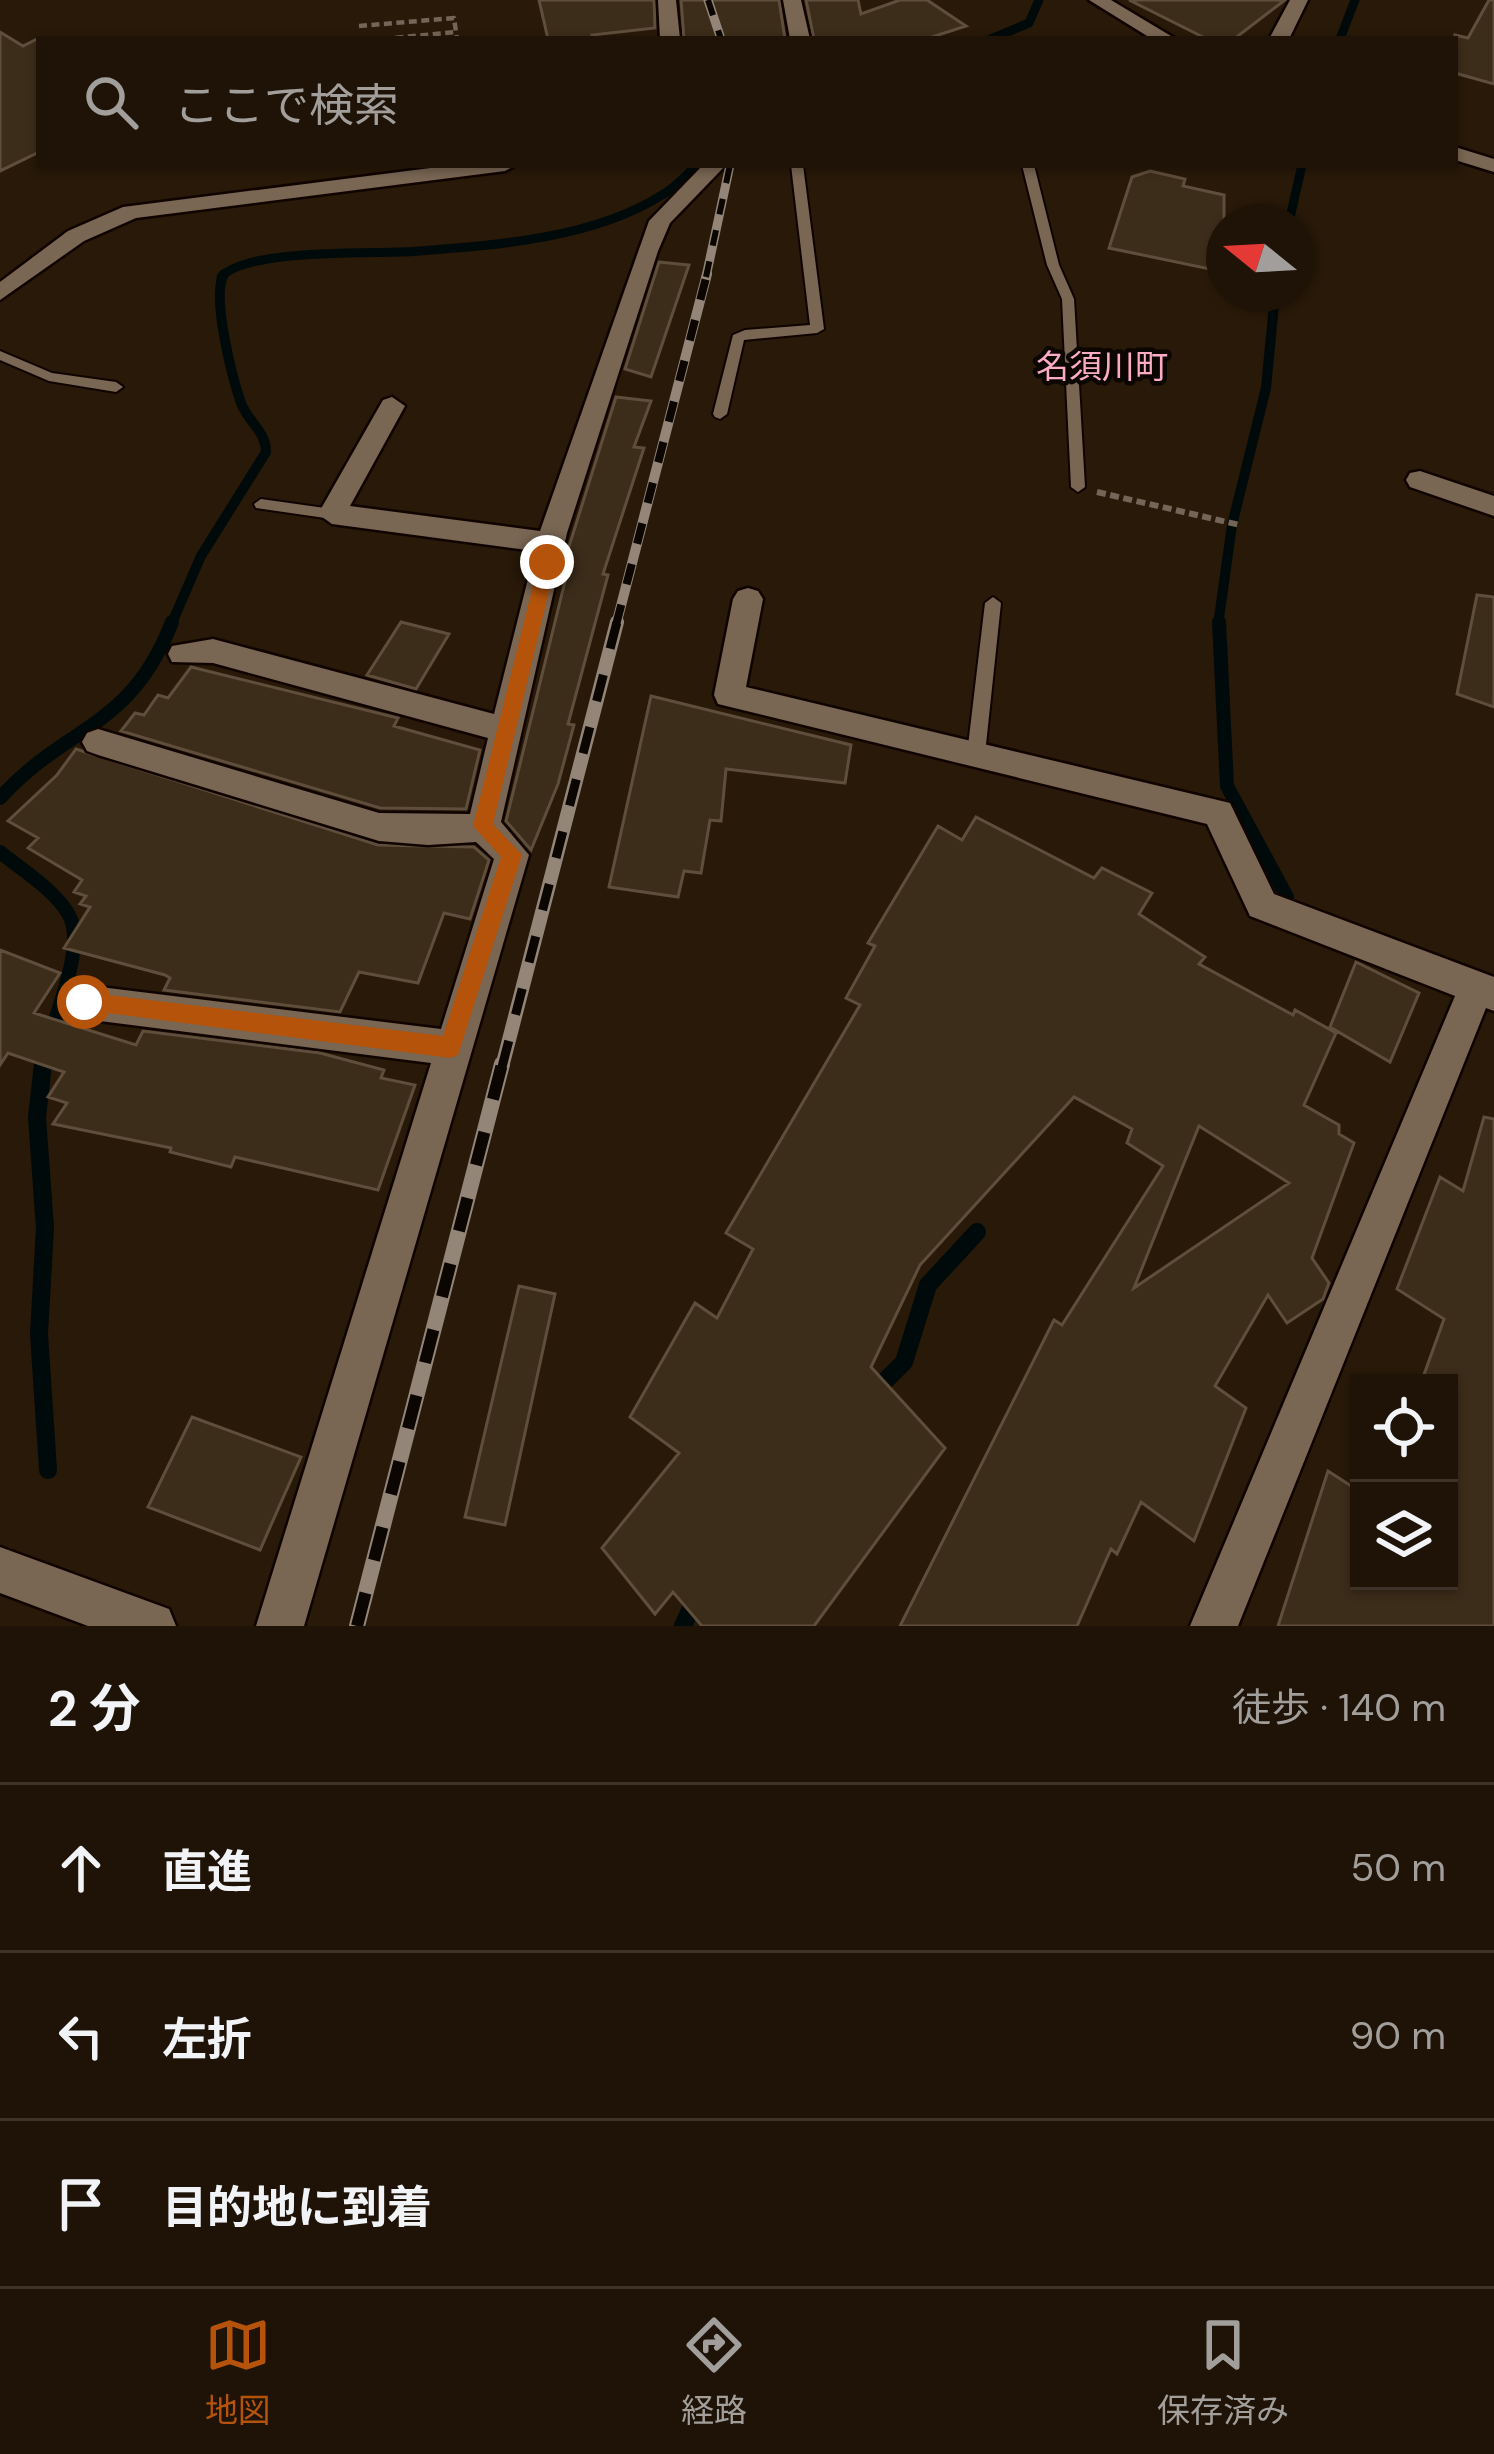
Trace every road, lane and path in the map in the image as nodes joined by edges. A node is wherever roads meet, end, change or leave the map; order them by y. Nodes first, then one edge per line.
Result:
1 (667, 0) edge
2 (792, 0) edge
3 (1098, 0) edge
4 (1299, 0) edge
5 (358, 26) dead end
6 (457, 35) edge
7 (670, 36) edge
8 (799, 36) edge
9 (1161, 36) edge
10 (1281, 36) edge
11 (1458, 154) edge
12 (1494, 166) edge
13 (481, 168) edge
14 (712, 168) edge
15 (797, 168) edge
16 (1029, 168) edge
17 (0, 293) edge
18 (0, 355) edge
19 (116, 387) dead end
20 (392, 406) dead end
21 (720, 414) dead end
22 (1420, 479) dead end
23 (1078, 487) joint
24 (261, 504) dead end
25 (1494, 506) edge
26 (332, 514) junction
27 (1240, 525) dead end
28 (551, 543) junction
29 (748, 599) dead end
30 (993, 603) dead end
31 (183, 653) dead end
32 (504, 729) junction
33 (98, 742) dead end
34 (976, 754) junction
35 (483, 826) junction
36 (1485, 992) edge
37 (84, 1002) dead end
38 (450, 1048) junction
39 (0, 1570) edge
40 (152, 1626) edge
41 (280, 1626) edge
42 (1214, 1626) edge

1 - 7 street
2 - 8 street
3 - 9 street
4 - 10 street
5 - 6 path
11 - 12 street
13 - 17 street
14 - 28 street
15 - 21 lane
16 - 23 lane
18 - 19 lane
20 - 26 street
22 - 25 street
23 - 27 path
24 - 26 lane
26 - 28 street
28 - 32 street
29 - 34 street
30 - 34 lane
31 - 32 street
32 - 35 street
33 - 35 street
34 - 36 street
35 - 38 street
36 - 42 street
37 - 38 street
38 - 41 street
39 - 40 street

